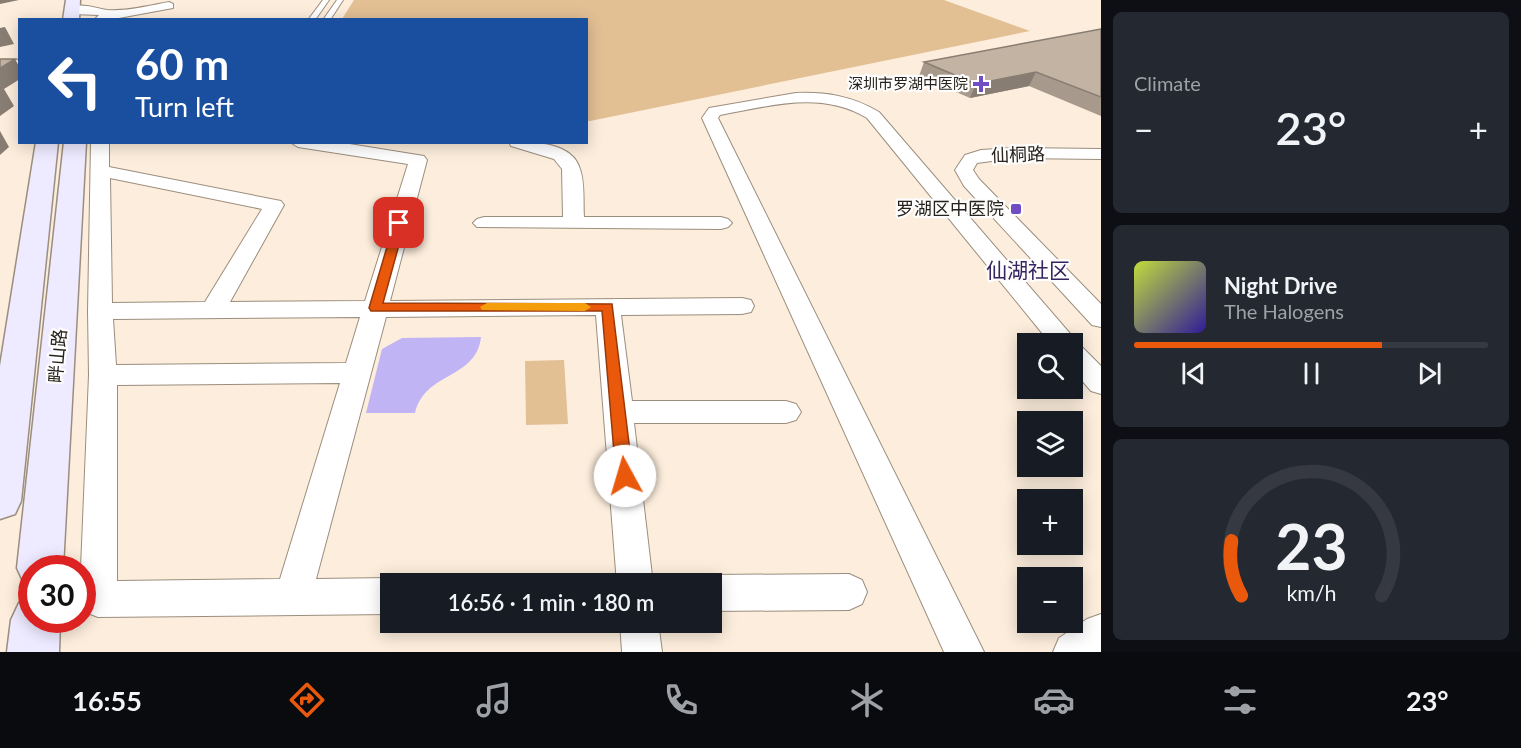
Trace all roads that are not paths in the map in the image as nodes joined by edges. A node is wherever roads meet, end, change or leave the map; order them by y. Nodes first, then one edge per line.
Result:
1 (326, 0) edge
2 (340, 0) edge
3 (168, 3) edge
4 (72, 10) edge
5 (104, 17) edge
6 (172, 18) edge
7 (312, 18) edge
8 (327, 18) edge
9 (0, 64) edge
10 (18, 64) edge
11 (47, 144) edge
12 (75, 144) edge
13 (311, 144) edge
14 (524, 144) edge
15 (1101, 154) edge
16 (101, 157) edge
17 (484, 223) dead end
18 (574, 223) junction
19 (721, 223) dead end
20 (742, 306) dead end
21 (608, 307) junction
22 (214, 308) junction
23 (375, 308) junction
24 (100, 311) junction
25 (1101, 319) edge
26 (1057, 333) edge
27 (1083, 364) edge
28 (355, 373) junction
29 (103, 375) junction
30 (1101, 384) edge
31 (618, 412) junction
32 (786, 412) dead end
33 (0, 501) edge
34 (41, 555) edge
35 (634, 573) edge
36 (849, 592) dead end
37 (722, 593) edge
38 (293, 596) junction
39 (380, 596) edge
40 (35, 633) edge
41 (640, 633) edge
42 (1101, 633) edge
43 (33, 652) edge
44 (642, 652) edge
45 (964, 652) edge
46 (1073, 652) edge

1 - 7 lane
2 - 8 lane
3 - 5 street
3 - 6 street
4 - 5 street
9 - 10 street
11 - 33 street, 畔山路
12 - 34 street, 畔山路
13 - 23 street
14 - 18 street
15 - 25 street, 仙桐路
16 - 22 street
16 - 24 street
17 - 18 street
18 - 19 street
20 - 21 street
21 - 23 street
21 - 31 street
22 - 23 street
22 - 24 street
23 - 28 street
24 - 29 street
26 - 45 street
27 - 30 street
28 - 29 street
28 - 38 street
29 - 38 street
31 - 32 street
31 - 35 street
36 - 37 street
38 - 39 street
40 - 43 street
41 - 44 street
42 - 46 street

